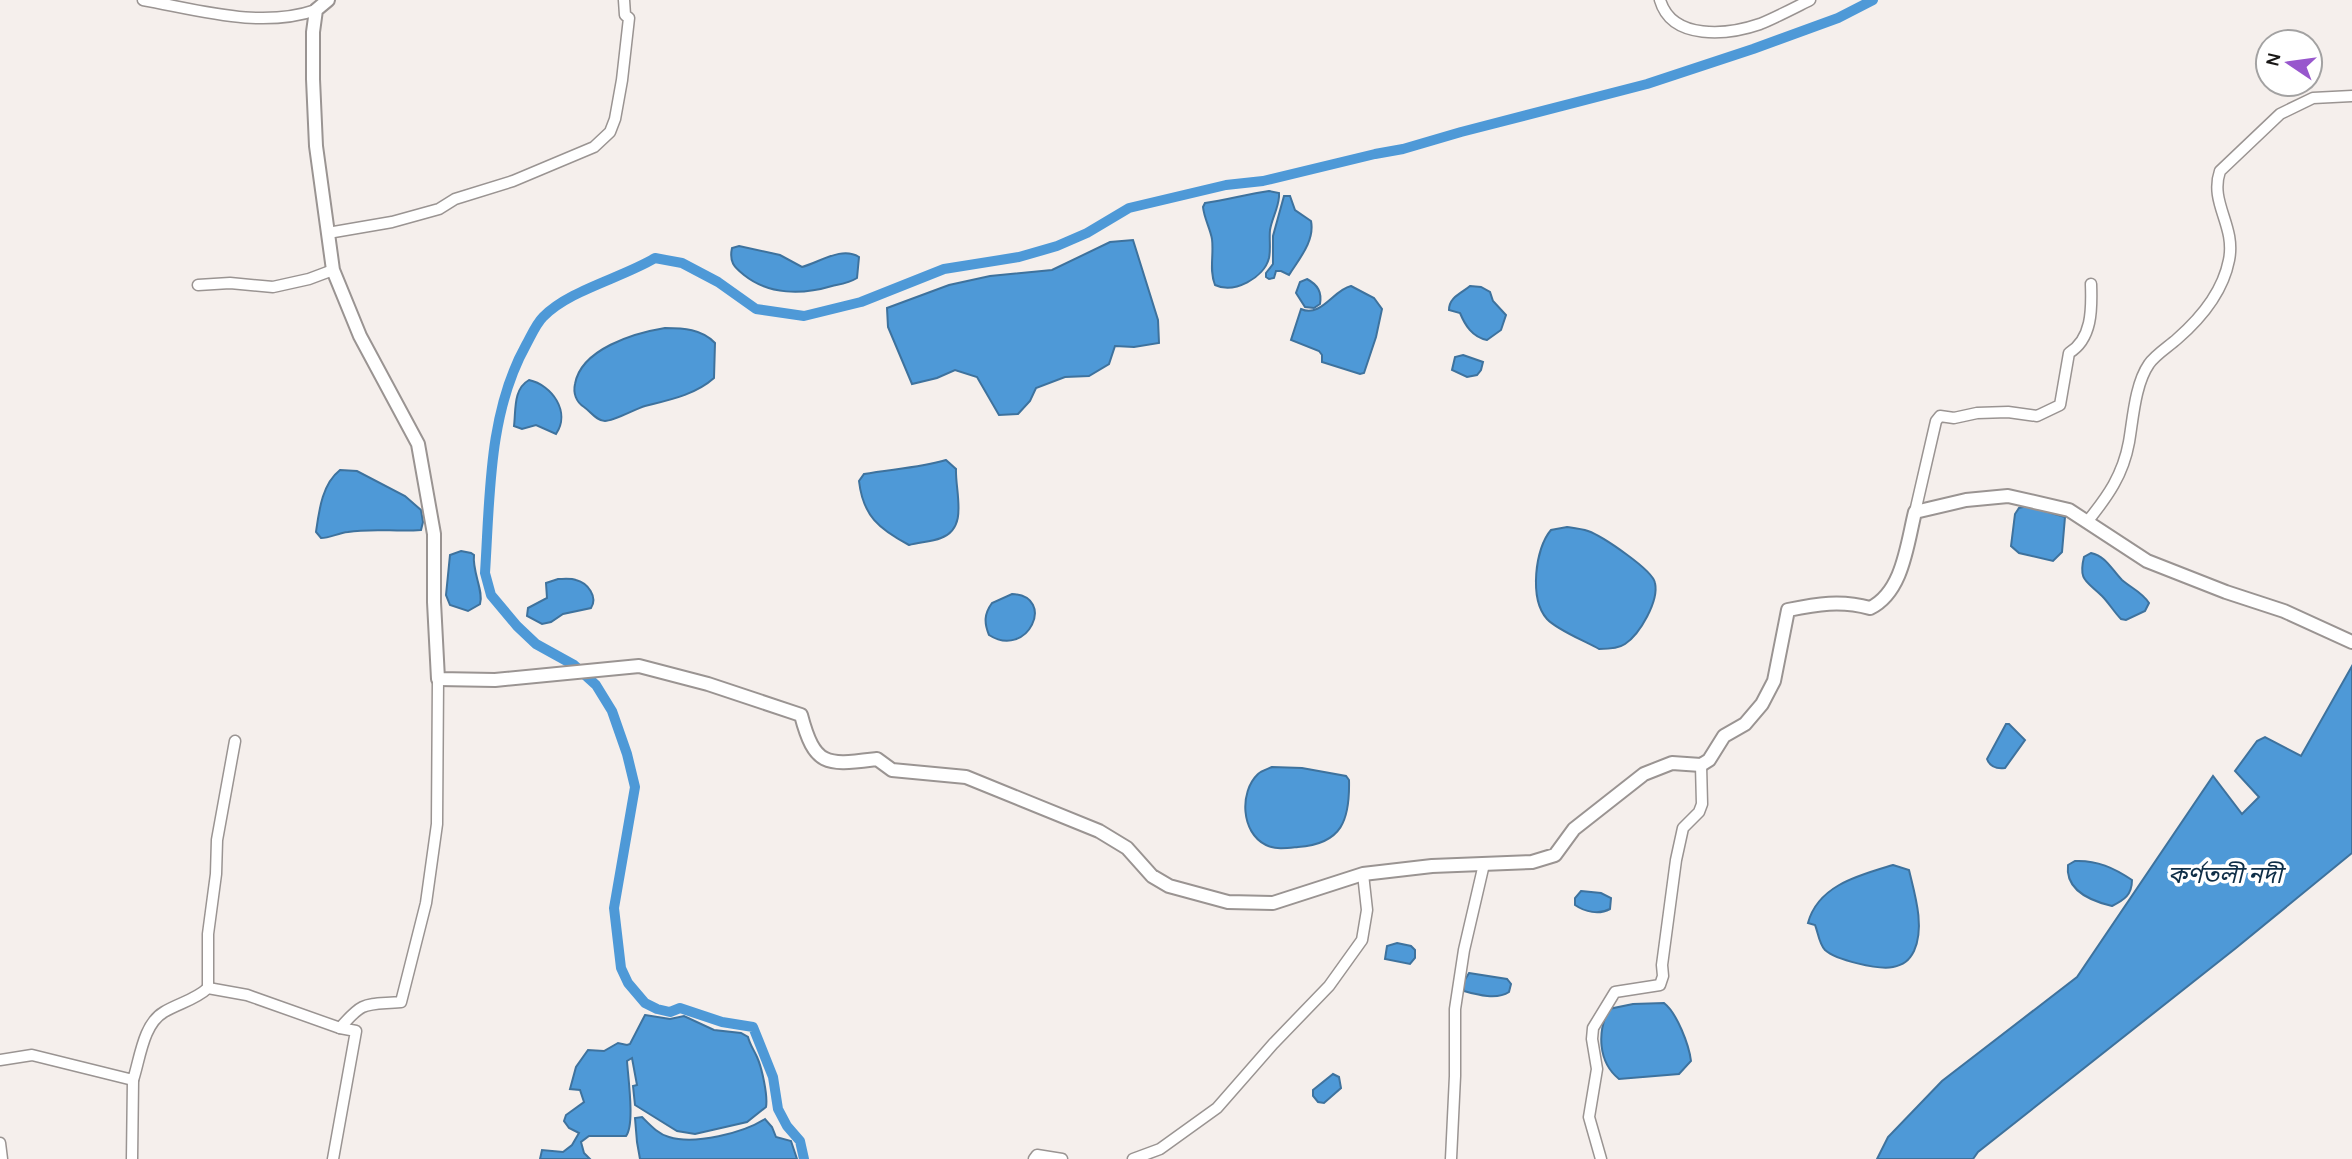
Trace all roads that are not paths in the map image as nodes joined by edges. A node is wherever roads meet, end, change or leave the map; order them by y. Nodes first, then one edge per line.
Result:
1 (143, 0) edge
2 (328, 0) edge
3 (624, 0) edge
4 (1660, 0) edge
5 (1810, 0) edge
6 (316, 10) junction
7 (2352, 96) edge
8 (328, 233) junction
9 (333, 270) junction
10 (198, 285) dead end
11 (2091, 285) dead end
12 (1915, 512) junction
13 (2087, 522) junction
14 (2352, 642) edge
15 (438, 679) junction
16 (235, 741) dead end
17 (1701, 765) junction
18 (1484, 864) junction
19 (1363, 874) junction
20 (208, 988) junction
21 (340, 1028) junction
22 (0, 1060) edge
23 (133, 1080) junction
24 (0, 1143) edge
25 (2, 1159) edge
26 (132, 1159) edge
27 (333, 1159) edge
28 (1034, 1159) edge
29 (1062, 1159) edge
30 (1133, 1159) edge
31 (1451, 1159) edge
32 (1601, 1159) edge

1 - 6 street
2 - 6 street
3 - 8 street
4 - 5 street
6 - 8 street
7 - 13 street
8 - 9 street
9 - 10 street
9 - 15 street
11 - 12 street
12 - 13 street
12 - 17 street
13 - 14 street
15 - 19 street
15 - 21 street
16 - 20 street
17 - 18 street
17 - 32 street
18 - 19 street
18 - 31 street
19 - 30 street
20 - 21 street
20 - 23 street
21 - 27 street
22 - 23 street
23 - 26 street
24 - 25 street
28 - 29 street

